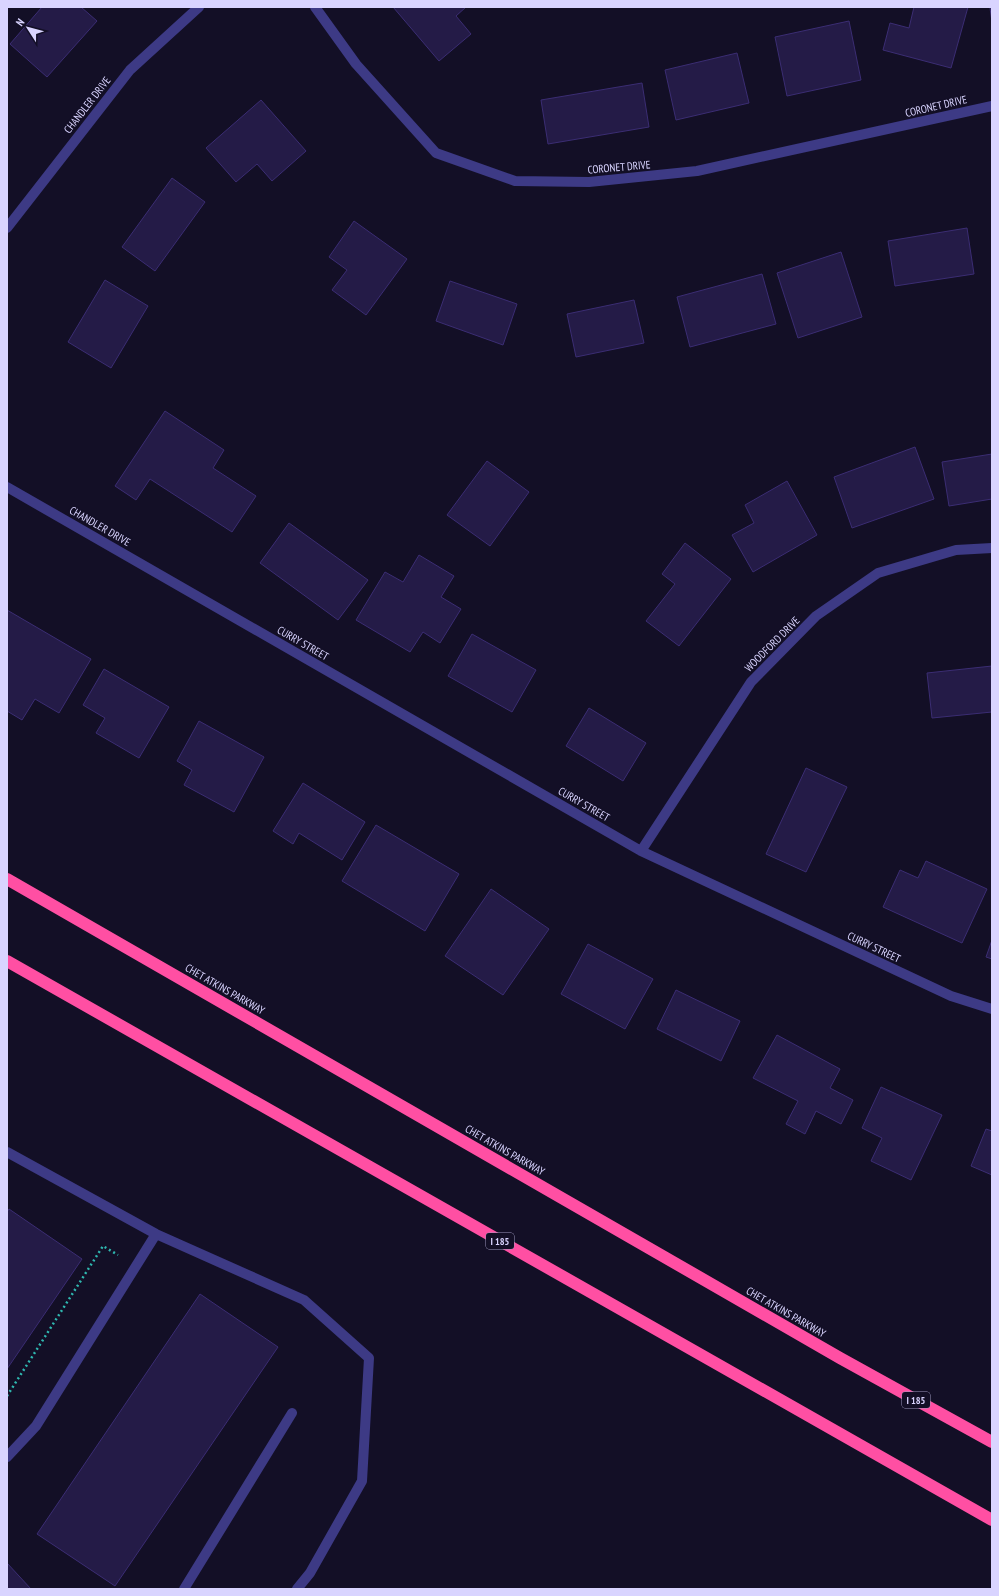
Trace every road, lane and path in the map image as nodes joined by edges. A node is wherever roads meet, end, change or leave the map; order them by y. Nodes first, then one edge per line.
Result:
1 (198, 7) edge
2 (316, 7) edge
3 (992, 106) edge
4 (7, 228) edge
5 (7, 487) edge
6 (992, 548) edge
7 (181, 587) joint
8 (640, 851) junction
9 (7, 879) edge
10 (7, 961) edge
11 (992, 1009) edge
12 (7, 1152) edge
13 (156, 1234) junction
14 (136, 1265) junction
15 (7, 1396) edge
16 (292, 1413) dead end
17 (992, 1442) edge
18 (7, 1457) edge
19 (992, 1520) edge
20 (184, 1589) edge
21 (297, 1589) edge

1 - 4 street, CHANDLER DRIVE
2 - 3 street, CORONET DRIVE
5 - 7 street, CHANDLER DRIVE
6 - 8 street, WOODFORD DRIVE
7 - 8 street, CURRY STREET
8 - 11 street, CURRY STREET
9 - 17 highway, CHET ATKINS PARKWAY / I 185
10 - 19 highway, I 185
12 - 13 street
13 - 14 street
13 - 21 street
14 - 15 path
14 - 18 street
16 - 20 street

